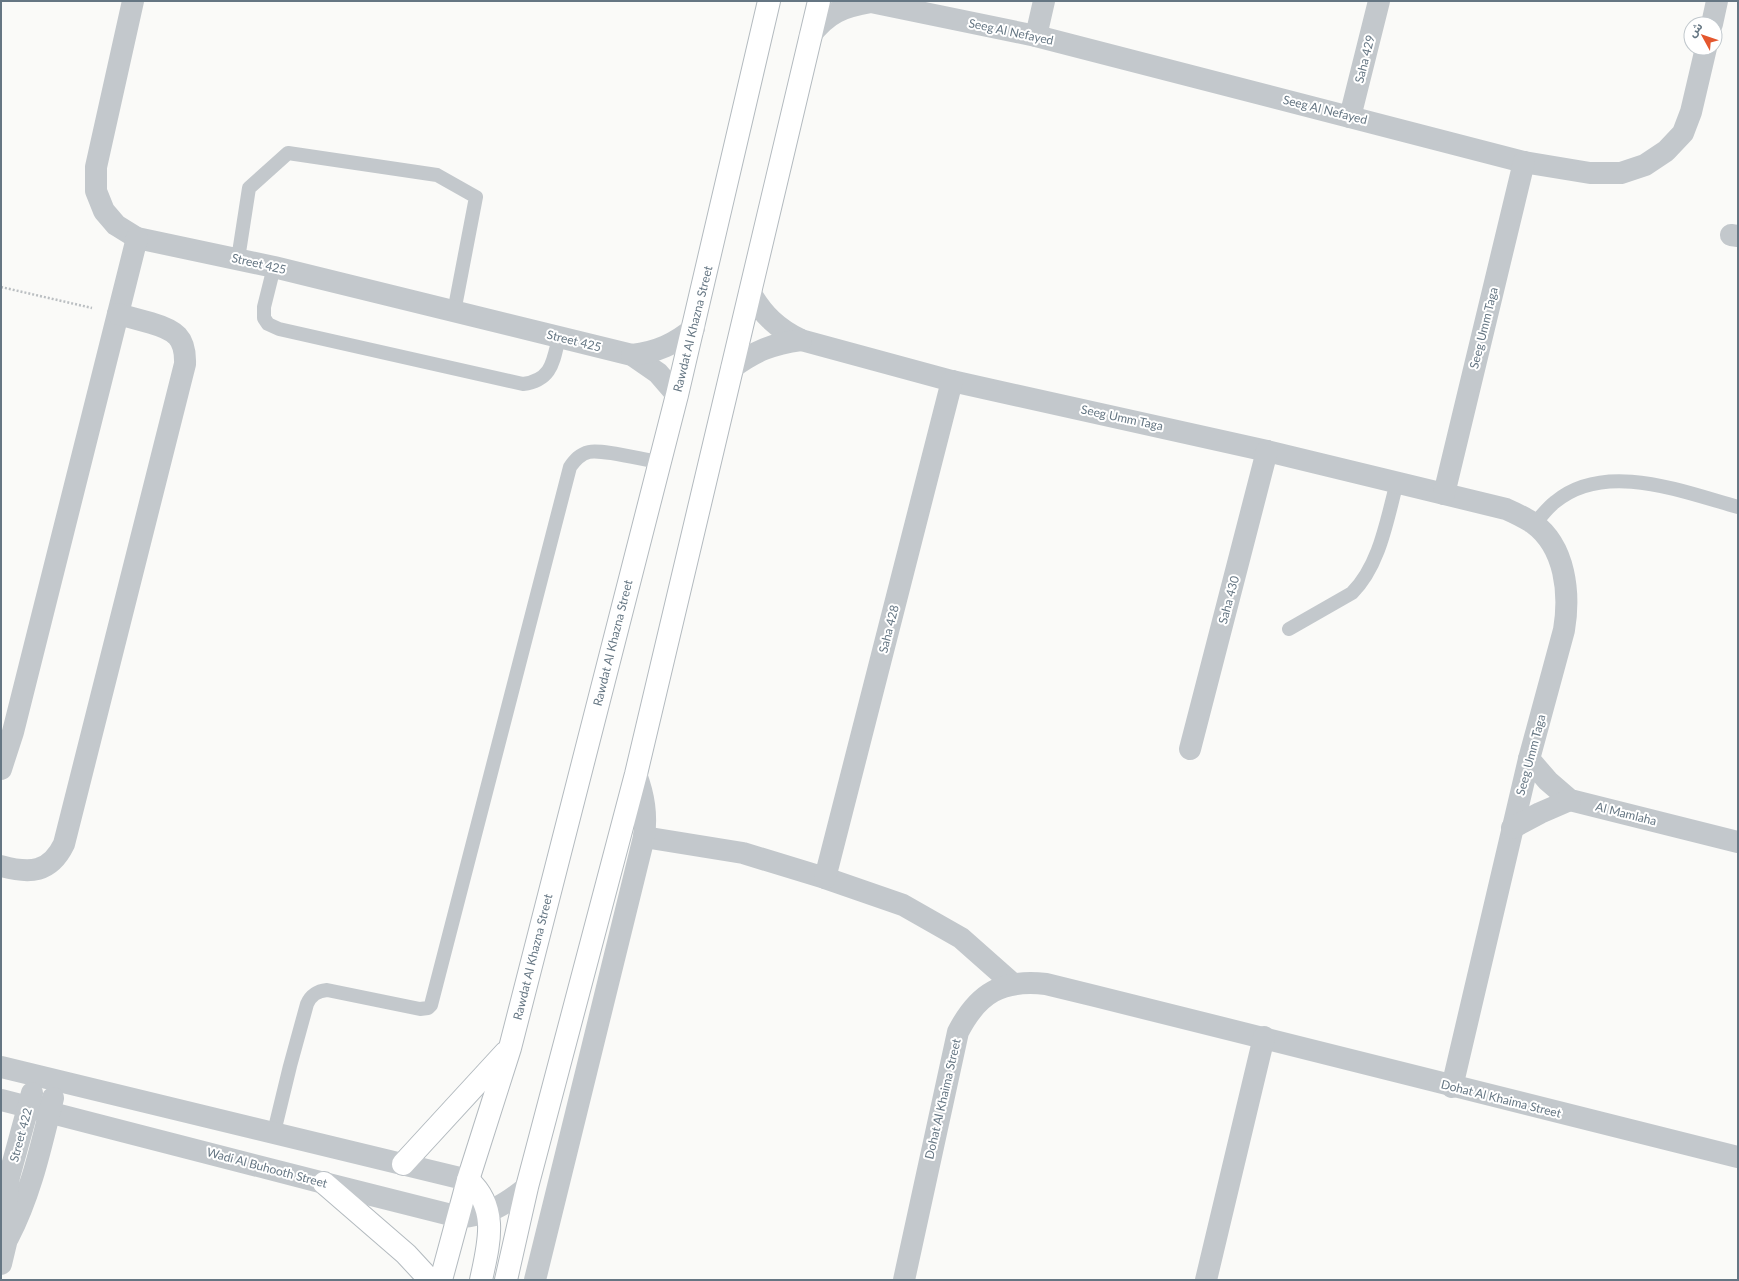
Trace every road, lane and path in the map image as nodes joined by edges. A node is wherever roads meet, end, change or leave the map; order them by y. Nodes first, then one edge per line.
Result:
1 (133, 1) edge
2 (769, 1) edge
3 (819, 1) edge
4 (1044, 1) edge
5 (1379, 1) edge
6 (1717, 1) edge
7 (871, 2) edge
8 (1714, 16) edge
9 (810, 36) junction
10 (1036, 36) junction
11 (1704, 56) edge
12 (1350, 117) junction
13 (1524, 162) junction
14 (137, 238) junction
15 (238, 259) junction
16 (274, 267) junction
17 (1, 287) edge
18 (750, 292) junction
19 (454, 312) junction
20 (118, 314) junction
21 (694, 328) junction
22 (559, 337) junction
23 (801, 340) junction
24 (632, 355) junction
25 (732, 368) junction
26 (952, 381) junction
27 (677, 395) junction
28 (1267, 450) junction
29 (660, 462) junction
30 (1397, 482) junction
31 (1444, 494) junction
32 (1738, 507) edge
33 (1534, 524) junction
34 (1289, 629) dead end
35 (1190, 749) dead end
36 (1529, 759) junction
37 (1, 768) edge
38 (636, 774) junction
39 (1570, 800) junction
40 (1512, 828) junction
41 (644, 837) junction
42 (1738, 842) edge
43 (1, 866) edge
44 (825, 878) junction
45 (1013, 984) junction
46 (1264, 1037) junction
47 (510, 1048) junction
48 (1, 1067) edge
49 (47, 1078) junction
50 (1452, 1087) junction
51 (1, 1100) edge
52 (28, 1107) junction
53 (49, 1112) junction
54 (274, 1132) junction
55 (1738, 1157) edge
56 (403, 1164) junction
57 (468, 1180) junction
58 (324, 1184) junction
59 (527, 1187) junction
60 (488, 1212) junction
61 (459, 1217) junction
62 (6, 1243) junction
63 (1, 1264) edge
64 (430, 1280) edge
65 (441, 1280) edge
66 (481, 1280) edge
67 (506, 1280) edge
68 (535, 1280) edge
69 (904, 1280) edge
70 (1206, 1280) edge

1 - 14 street, Street 425
2 - 21 street, Rawdat Al Khazna Street
3 - 9 street
4 - 10 street
5 - 12 street, Saha 429
6 - 8 street
7 - 9 street, Seeg Al Nefayed
7 - 10 street, Seeg Al Nefayed
9 - 18 street
10 - 12 street, Seeg Al Nefayed
11 - 13 street, Seeg Al Nefayed
12 - 13 street, Seeg Al Nefayed
13 - 31 street, Seeg Umm Taga
14 - 15 street, Street 425
14 - 20 street
15 - 16 street, Street 425
15 - 19 lane
16 - 19 street, Street 425
16 - 22 lane
17 - 20 path
18 - 23 street, Seeg Umm Taga
18 - 25 street
19 - 22 street, Street 425
20 - 37 street
20 - 43 street
21 - 24 street, Street 425
21 - 27 street, Rawdat Al Khazna Street
22 - 24 street, Street 425
23 - 25 street, Seeg Umm Taga
23 - 26 street, Seeg Umm Taga
24 - 27 street, Street 425
25 - 38 street
26 - 28 street, Seeg Umm Taga
26 - 44 street, Saha 428
27 - 29 street, Rawdat Al Khazna Street
28 - 30 street, Seeg Umm Taga
28 - 35 street, Saha 430
29 - 47 street, Rawdat Al Khazna Street
29 - 54 lane
30 - 31 street, Seeg Umm Taga
30 - 34 lane
31 - 33 street, Seeg Umm Taga
32 - 33 lane
33 - 36 street, Seeg Umm Taga
36 - 39 street, Al Mamlaha
36 - 40 street, Seeg Umm Taga
38 - 41 street
38 - 59 street
39 - 40 street
39 - 42 street, Al Mamlaha
40 - 50 street, Seeg Umm Taga
41 - 44 street
41 - 68 street
44 - 45 street
45 - 46 street, Dohat Al Khaima Street
45 - 69 street, Dohat Al Khaima Street
46 - 50 street, Dohat Al Khaima Street
46 - 70 street
47 - 56 street
47 - 57 street, Rawdat Al Khazna Street
48 - 49 street
49 - 52 street, Street 422
49 - 53 street, Street 422
49 - 54 street
50 - 55 street, Dohat Al Khaima Street
51 - 52 street, Wadi Al Buhooth Street
52 - 53 street, Wadi Al Buhooth Street
52 - 62 street, Street 422
53 - 58 street, Wadi Al Buhooth Street
53 - 62 street, Street 422
54 - 56 street
56 - 57 street
57 - 60 street
57 - 61 street, Rawdat Al Khazna Street
58 - 61 street, Wadi Al Buhooth Street
58 - 64 street
59 - 60 street, Wadi Al Buhooth Street
59 - 67 street
60 - 61 street, Wadi Al Buhooth Street
60 - 66 street
61 - 65 street, Rawdat Al Khazna Street
62 - 63 street, Street 422

